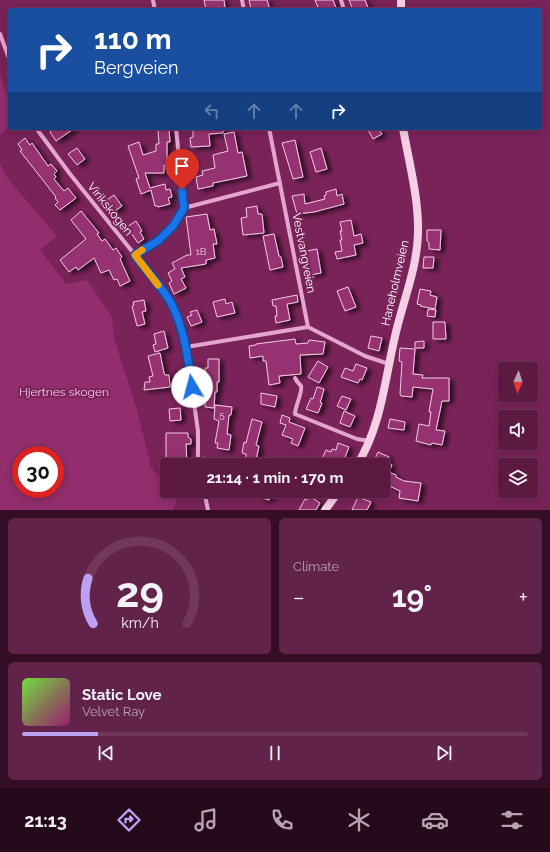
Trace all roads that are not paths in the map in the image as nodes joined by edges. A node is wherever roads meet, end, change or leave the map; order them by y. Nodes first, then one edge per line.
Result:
1 (0, 34) edge
2 (8, 56) edge
3 (37, 130) edge
4 (176, 130) edge
5 (269, 130) edge
6 (404, 130) edge
7 (280, 183) junction
8 (184, 208) junction
9 (135, 255) junction
10 (308, 327) junction
11 (186, 347) junction
12 (389, 364) junction
13 (295, 378) dead end
14 (370, 441) junction
15 (198, 458) edge
16 (361, 458) edge
17 (205, 498) edge
18 (334, 498) edge
19 (208, 510) edge
20 (325, 510) edge

1 - 2 street
3 - 9 street, Virikskogen
4 - 8 street
5 - 7 street, Vestvangveien
6 - 12 main road, Haneholmveien
7 - 8 street
7 - 10 street, Vestvangveien
8 - 9 street
9 - 11 street, Virikskogen
10 - 11 street
10 - 12 street
11 - 15 street, Virikskogen
12 - 14 main road, Haneholmveien
13 - 14 street
14 - 16 main road, Haneholmveien
17 - 19 street
18 - 20 main road

